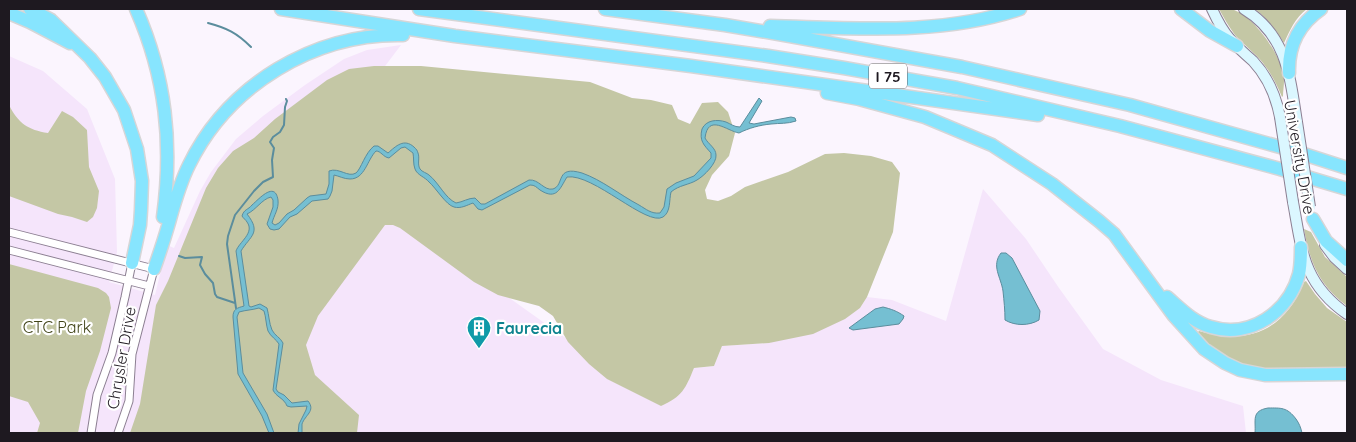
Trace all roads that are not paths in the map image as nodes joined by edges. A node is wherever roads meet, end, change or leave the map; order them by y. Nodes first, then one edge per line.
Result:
1 (30, 9) edge
2 (136, 9) edge
3 (281, 9) edge
4 (419, 9) edge
5 (605, 9) edge
6 (1020, 9) edge
7 (1181, 9) edge
8 (1212, 9) edge
9 (1244, 9) edge
10 (1321, 9) edge
11 (9, 13) edge
12 (725, 25) junction
13 (456, 36) junction
14 (1236, 46) junction
15 (81, 49) junction
16 (691, 66) junction
17 (1289, 73) junction
18 (1120, 126) junction
19 (1347, 168) edge
20 (1347, 189) edge
21 (1312, 213) junction
22 (9, 232) edge
23 (1301, 247) junction
24 (9, 250) edge
25 (1347, 260) edge
26 (132, 263) junction
27 (154, 269) junction
28 (1347, 269) edge
29 (1149, 280) junction
30 (128, 281) junction
31 (149, 286) junction
32 (1347, 314) edge
33 (1347, 374) edge
34 (90, 433) edge
35 (118, 433) edge

1 - 15 highway
2 - 27 highway
3 - 13 highway
4 - 18 highway, I 75
5 - 12 highway, I 75
6 - 12 highway
7 - 14 highway
8 - 14 main road, University Drive
9 - 17 main road, University Drive
10 - 17 highway
11 - 15 highway
12 - 19 highway, I 75
13 - 16 highway
13 - 27 highway
14 - 23 main road, University Drive, bridge
15 - 26 highway
16 - 18 highway
16 - 29 highway
17 - 21 main road, University Drive, bridge
18 - 20 highway, I 75
21 - 25 highway
21 - 28 main road, University Drive
22 - 26 street
23 - 29 highway
23 - 32 main road, University Drive
24 - 30 street, Chrysler Drive
26 - 27 street
26 - 30 street, Chrysler Drive
27 - 31 street, Chrysler Drive
29 - 33 highway
30 - 31 street, Chrysler Drive
30 - 34 street, Chrysler Drive
31 - 35 street, Chrysler Drive

